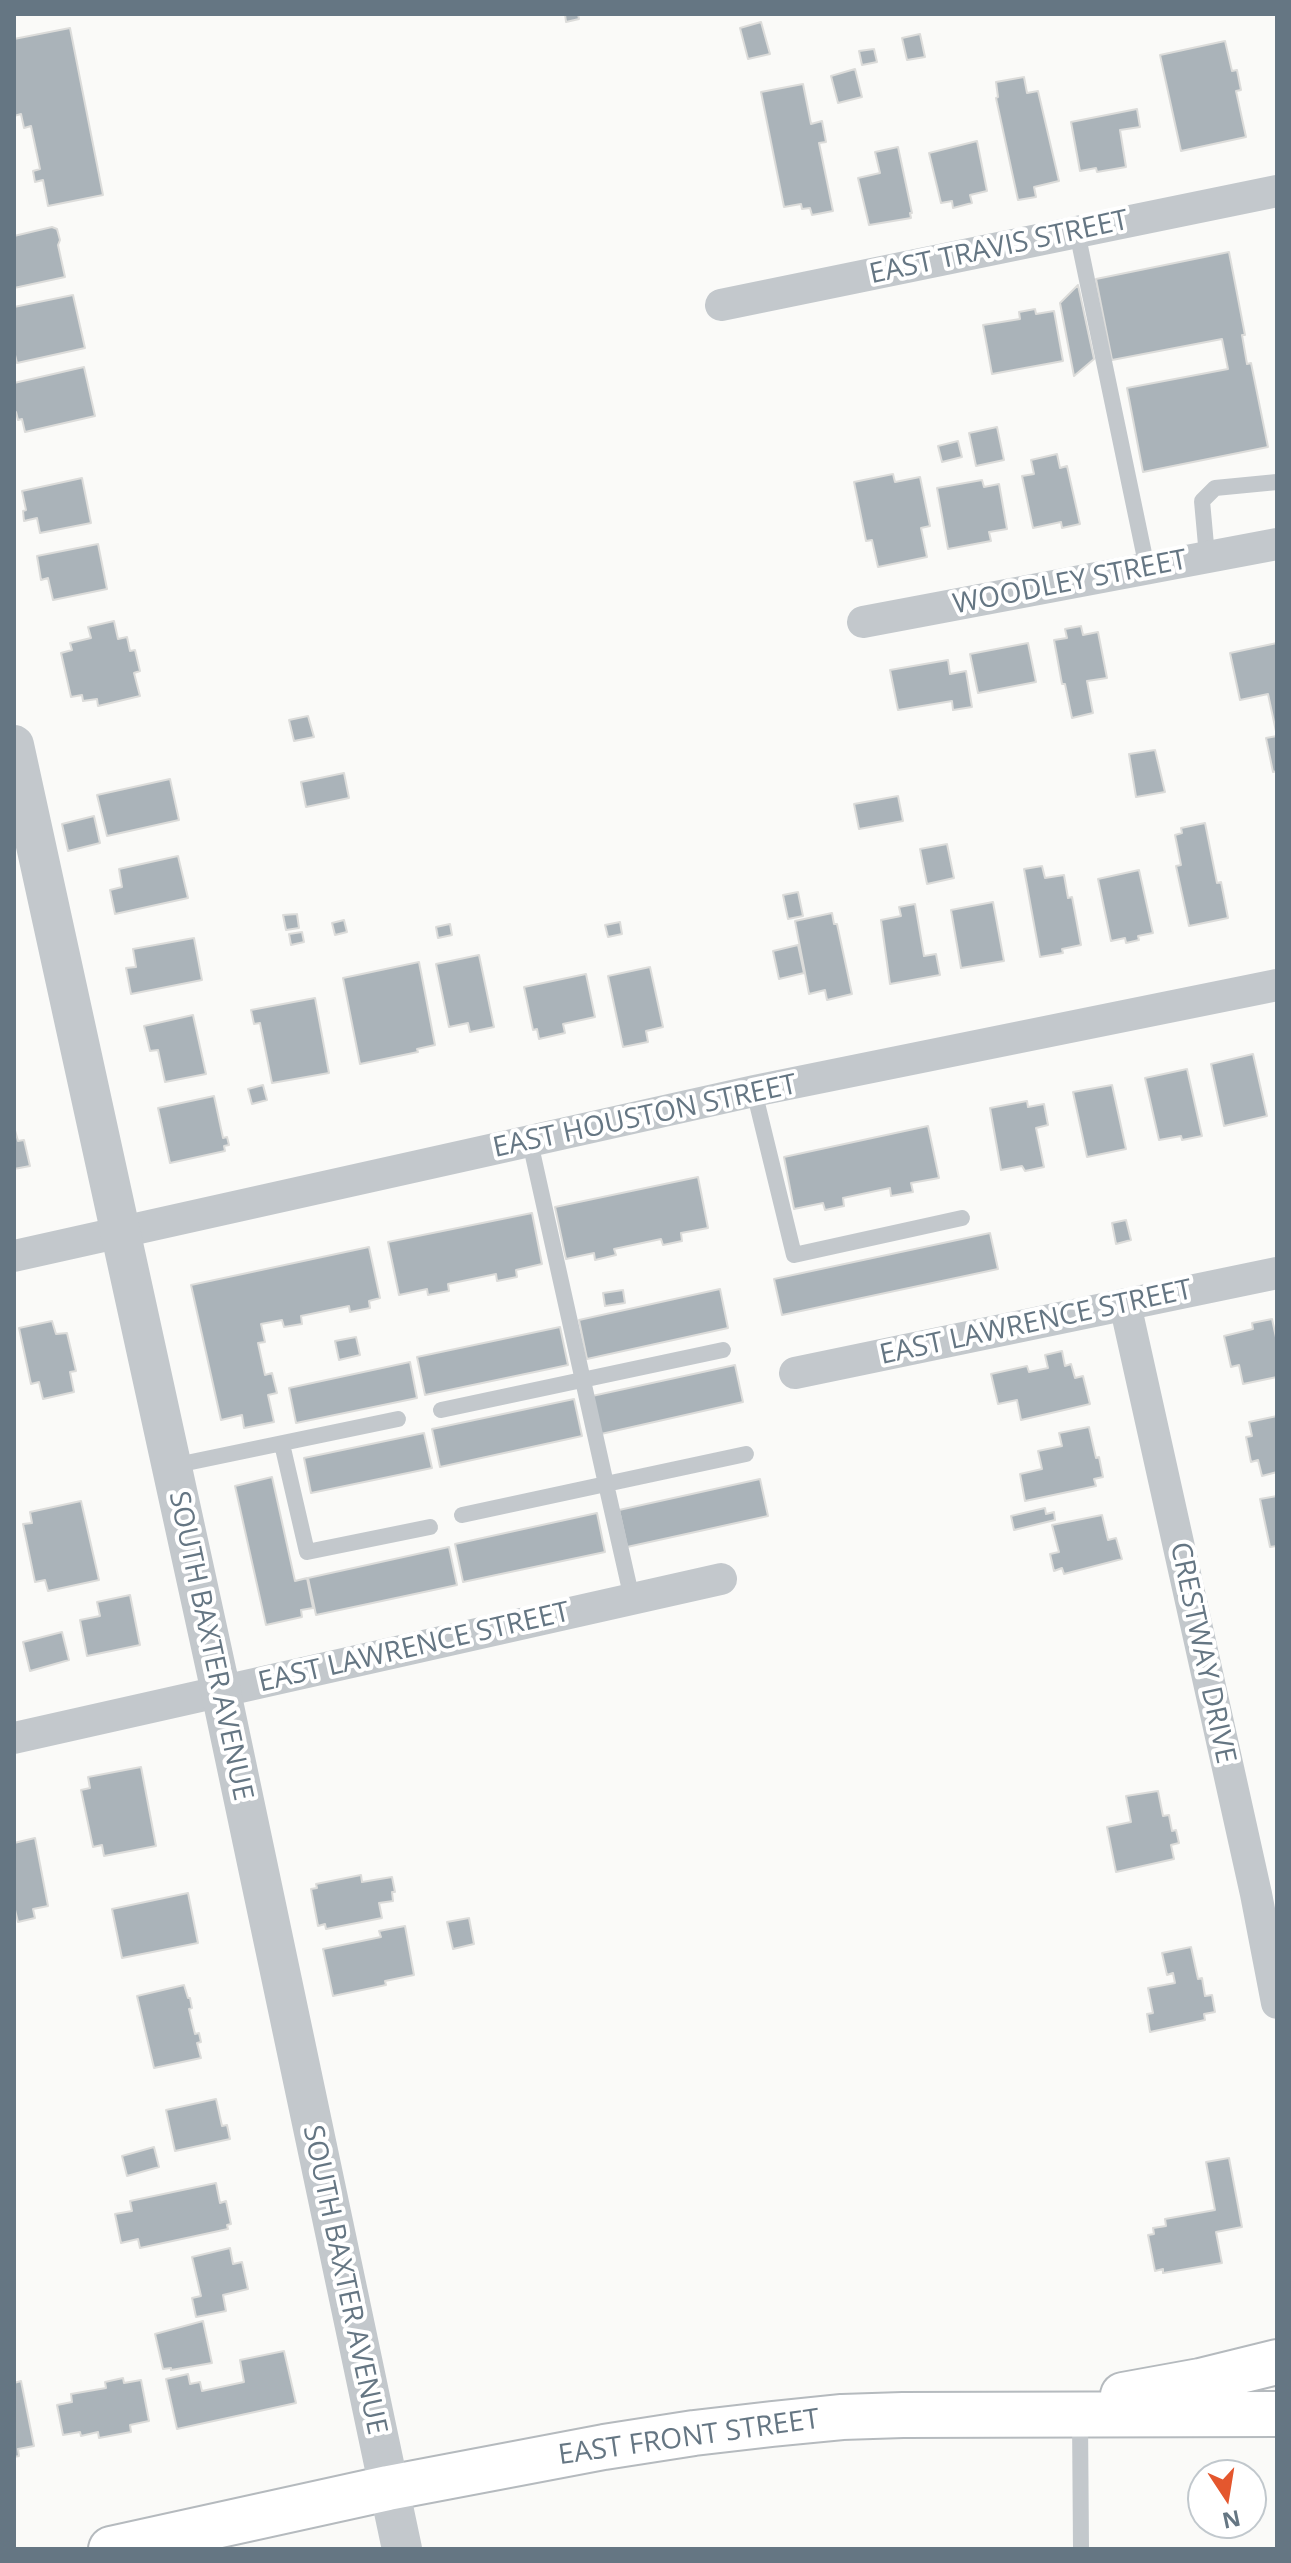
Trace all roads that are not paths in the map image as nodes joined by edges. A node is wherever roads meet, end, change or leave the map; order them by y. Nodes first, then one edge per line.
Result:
1 (1275, 196) edge
2 (1077, 232) junction
3 (721, 305) dead end
4 (1277, 482) edge
5 (1277, 544) edge
6 (1207, 556) junction
7 (1147, 568) junction
8 (863, 622) dead end
9 (17, 769) edge
10 (1277, 985) edge
11 (754, 1091) junction
12 (530, 1142) junction
13 (962, 1218) dead end
14 (122, 1233) junction
15 (14, 1256) edge
16 (1277, 1273) edge
17 (1125, 1304) junction
18 (723, 1350) dead end
19 (795, 1373) dead end
20 (582, 1379) junction
21 (441, 1410) dead end
22 (398, 1419) dead end
23 (282, 1444) junction
24 (746, 1454) dead end
25 (172, 1466) junction
26 (606, 1484) junction
27 (462, 1515) dead end
28 (430, 1527) dead end
29 (721, 1579) dead end
30 (632, 1599) junction
31 (221, 1692) junction
32 (14, 1738) edge
33 (1266, 1892) edge
34 (1277, 2003) edge
35 (1277, 2362) edge
36 (1009, 2414) junction
37 (1080, 2415) junction
38 (1269, 2418) edge
39 (388, 2488) junction
40 (111, 2549) edge
41 (402, 2549) edge
42 (1081, 2549) edge

1 - 2 street, EAST TRAVIS STREET
2 - 3 street, EAST TRAVIS STREET
2 - 7 lane
4 - 6 lane
5 - 6 street, WOODLEY STREET
6 - 7 street, WOODLEY STREET
7 - 8 street, WOODLEY STREET
9 - 14 street, SOUTH BAXTER AVENUE
10 - 11 street, EAST HOUSTON STREET
11 - 12 street, EAST HOUSTON STREET
11 - 13 lane
12 - 14 street, EAST HOUSTON STREET
12 - 20 lane
14 - 15 street, EAST HOUSTON STREET
14 - 25 street, SOUTH BAXTER AVENUE
16 - 17 street, EAST LAWRENCE STREET
17 - 19 street, EAST LAWRENCE STREET
17 - 33 street, CRESTWAY DRIVE
18 - 20 lane
20 - 21 lane
20 - 26 lane
22 - 23 lane
23 - 25 lane
23 - 28 lane
24 - 26 lane
25 - 31 street, SOUTH BAXTER AVENUE
26 - 27 lane
26 - 30 lane
29 - 30 street, EAST LAWRENCE STREET
30 - 31 street, EAST LAWRENCE STREET
31 - 32 street, EAST LAWRENCE STREET
31 - 39 street, SOUTH BAXTER AVENUE
33 - 34 street, CRESTWAY DRIVE
35 - 36 main road
36 - 37 main road, EAST FRONT STREET
36 - 39 main road, EAST FRONT STREET
37 - 38 main road, EAST FRONT STREET
37 - 42 lane
39 - 40 main road, EAST FRONT STREET
39 - 41 street, SOUTH BAXTER AVENUE

